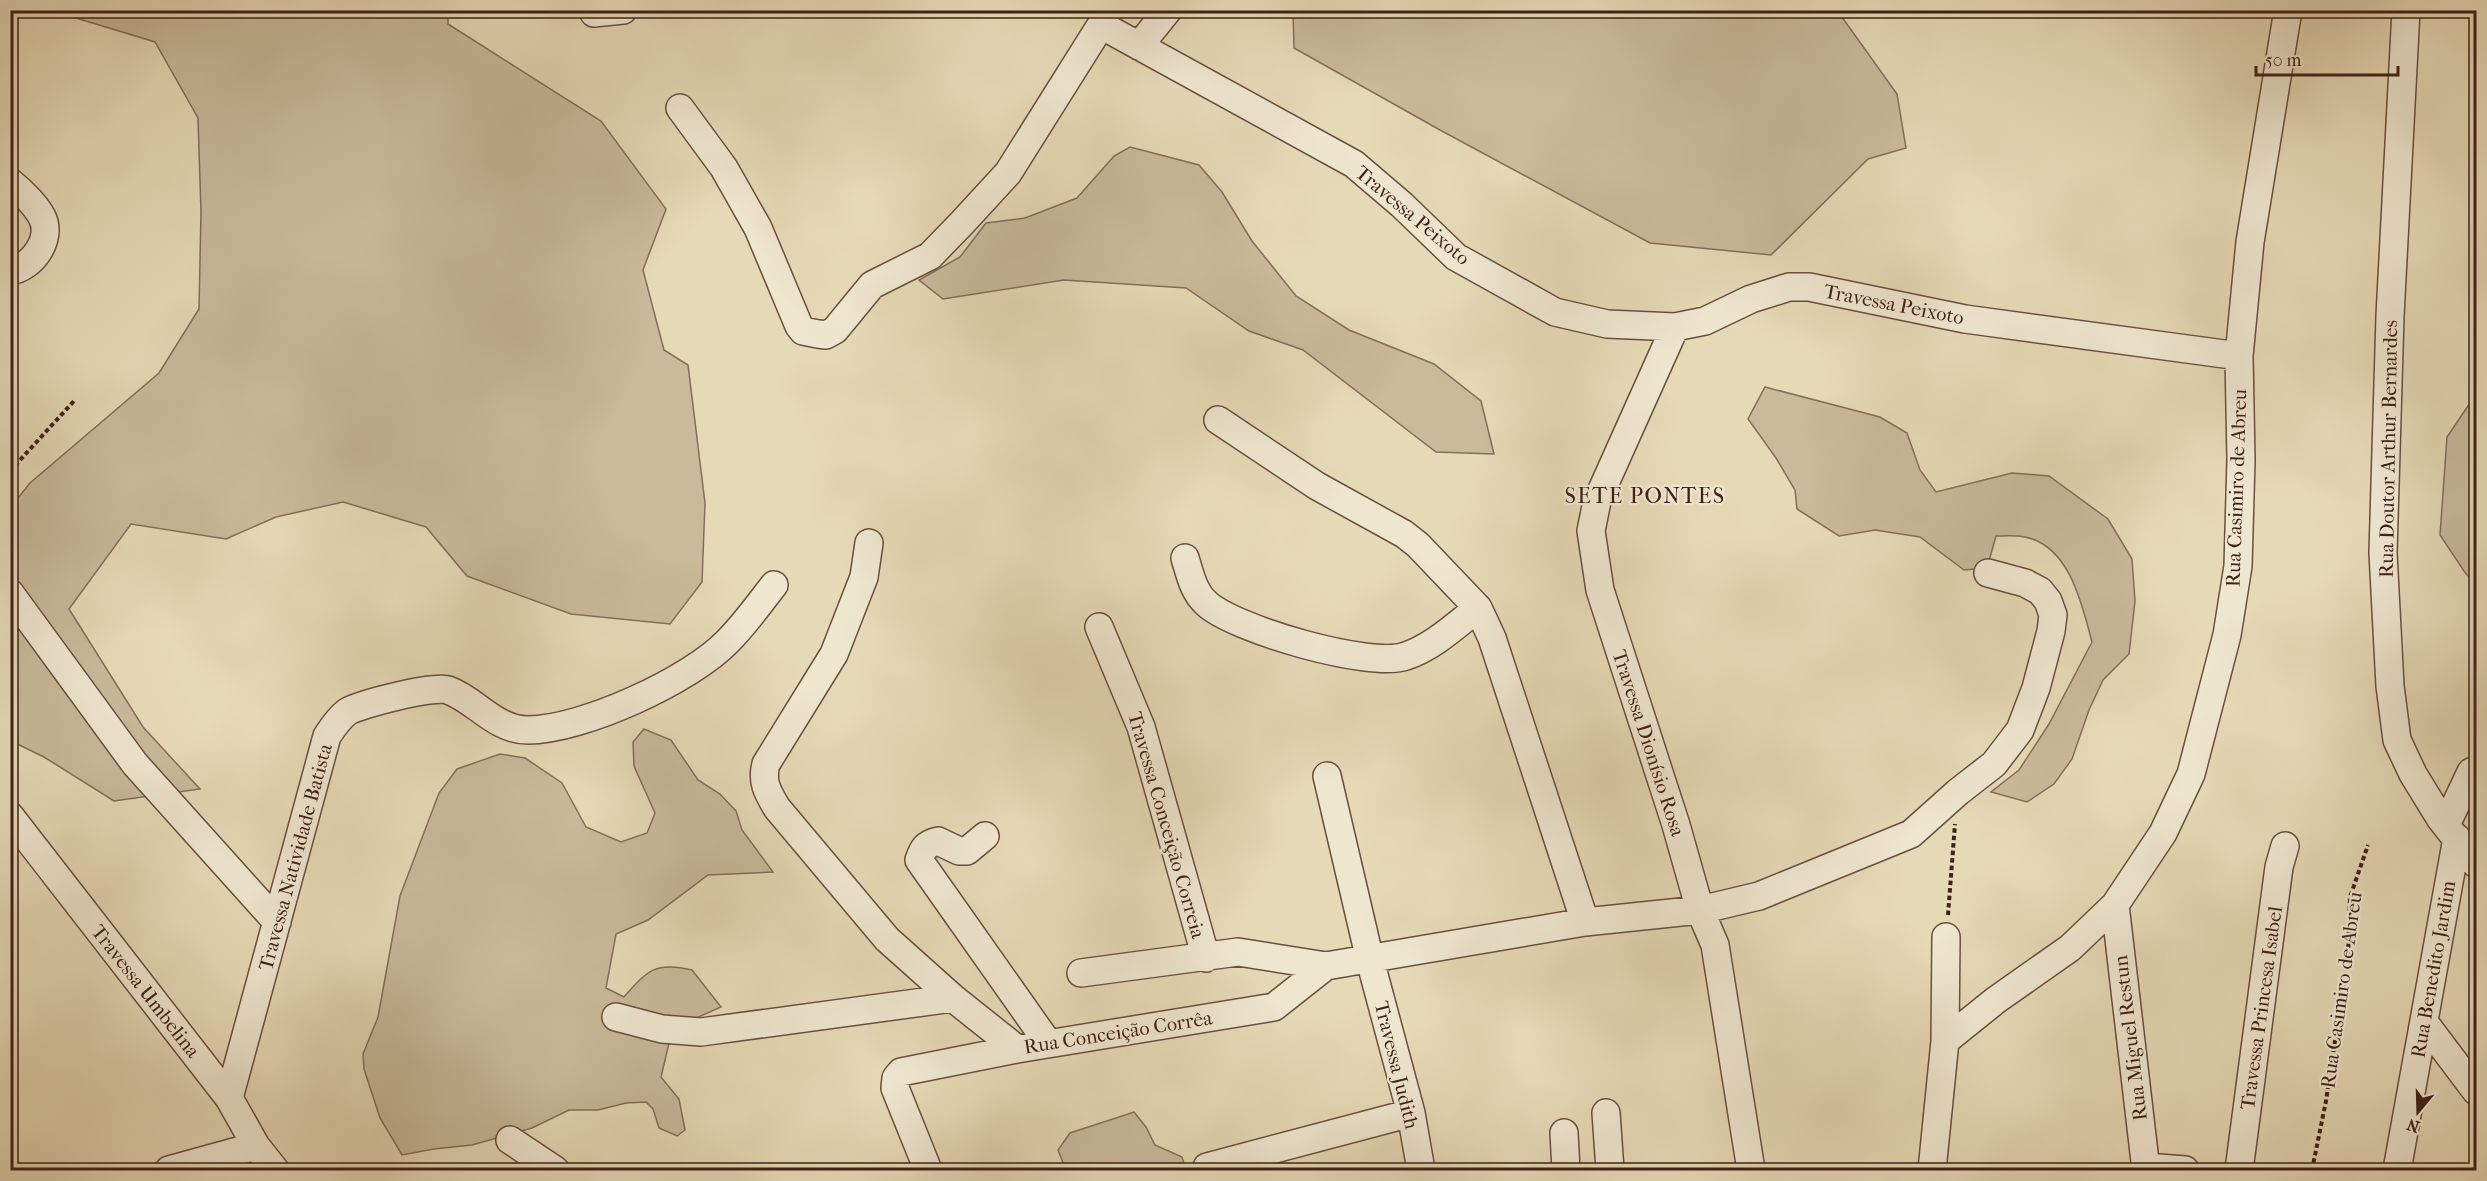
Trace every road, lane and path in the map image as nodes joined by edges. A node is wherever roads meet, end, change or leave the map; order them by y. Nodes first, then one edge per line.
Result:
1 (623, 10) edge
2 (1168, 10) edge
3 (2288, 10) edge
4 (2406, 10) edge
5 (594, 13) dead end
6 (1139, 46) junction
7 (680, 108) dead end
8 (10, 182) edge
9 (10, 271) edge
10 (1675, 327) junction
11 (2239, 356) junction
12 (74, 401) dead end
13 (1218, 420) dead end
14 (10, 471) edge
15 (868, 543) dead end
16 (1185, 558) dead end
17 (1988, 573) dead end
18 (774, 585) dead end
19 (10, 593) edge
20 (1478, 608) junction
21 (1099, 627) dead end
22 (2476, 770) edge
23 (1327, 776) dead end
24 (1958, 792) junction
25 (10, 816) edge
26 (2451, 832) junction
27 (985, 836) dead end
28 (2285, 846) dead end
29 (2368, 846) dead end
30 (2476, 864) edge
31 (2115, 905) junction
32 (1700, 910) junction
33 (277, 922) junction
34 (1585, 922) junction
35 (1946, 937) joint
36 (1206, 958) junction
37 (1370, 960) junction
38 (1326, 966) junction
39 (1081, 973) dead end
40 (953, 998) junction
41 (616, 1017) dead end
42 (2424, 1022) junction
43 (1945, 1041) junction
44 (1048, 1044) junction
45 (1017, 1049) junction
46 (2476, 1091) edge
47 (229, 1098) junction
48 (1411, 1113) junction
49 (1606, 1113) dead end
50 (1564, 1133) dead end
51 (510, 1140) dead end
52 (256, 1146) junction
53 (1207, 1167) dead end
54 (2146, 1169) edge
55 (169, 1170) edge
56 (274, 1170) edge
57 (555, 1170) edge
58 (928, 1170) edge
59 (1421, 1170) edge
60 (1566, 1170) edge
61 (1610, 1170) edge
62 (1751, 1170) edge
63 (1932, 1170) edge
64 (2185, 1170) edge
65 (2239, 1170) edge
66 (2312, 1170) edge
67 (2397, 1170) edge

1 - 5 street
2 - 6 street
3 - 11 street, Rua Casimiro de Abreu
4 - 26 street, Rua Doutor Arthur Bernardes
6 - 7 street, Travessa Peixoto
6 - 10 street, Travessa Peixoto
8 - 9 street
10 - 11 street, Travessa Peixoto
10 - 32 street, Travessa Dionísio Rosa
11 - 31 street, Rua Casimiro de Abreu
12 - 14 path
13 - 20 street
15 - 40 street
16 - 20 street
17 - 24 street
18 - 33 street, Travessa Natividade Batista
19 - 33 street
20 - 34 street
21 - 36 street, Travessa Conceição Correia
22 - 26 street, Rua Benedito Jardim
23 - 37 street, Travessa Judith
24 - 32 street
24 - 35 path
25 - 47 street, Travessa Umbelina
26 - 30 street, Rua Doutor Arthur Bernardes
26 - 42 street, Rua Benedito Jardim
27 - 44 street
28 - 65 street, Travessa Princesa Isabel
29 - 66 path, Rua Casimiro de Abreu
31 - 43 street, Rua Casimiro de Abreu
31 - 54 street, Rua Miguel Restun
32 - 34 street
32 - 62 street, Travessa Dionísio Rosa
33 - 47 street, Travessa Natividade Batista
34 - 37 street
35 - 43 street
36 - 38 street
36 - 39 street
37 - 38 street
37 - 48 street, Travessa Judith
38 - 44 street, Rua Conceição Corrêa
40 - 41 street
40 - 45 street
42 - 46 street
42 - 67 street, Rua Benedito Jardim
43 - 63 street
44 - 45 street, Rua Conceição Corrêa
45 - 58 street, Rua Conceição Corrêa
47 - 52 street, Travessa Umbelina
48 - 53 street
48 - 59 street, Travessa Judith
49 - 61 street
50 - 60 street
51 - 57 street
52 - 55 street
52 - 56 street, Travessa Umbelina
54 - 64 street

